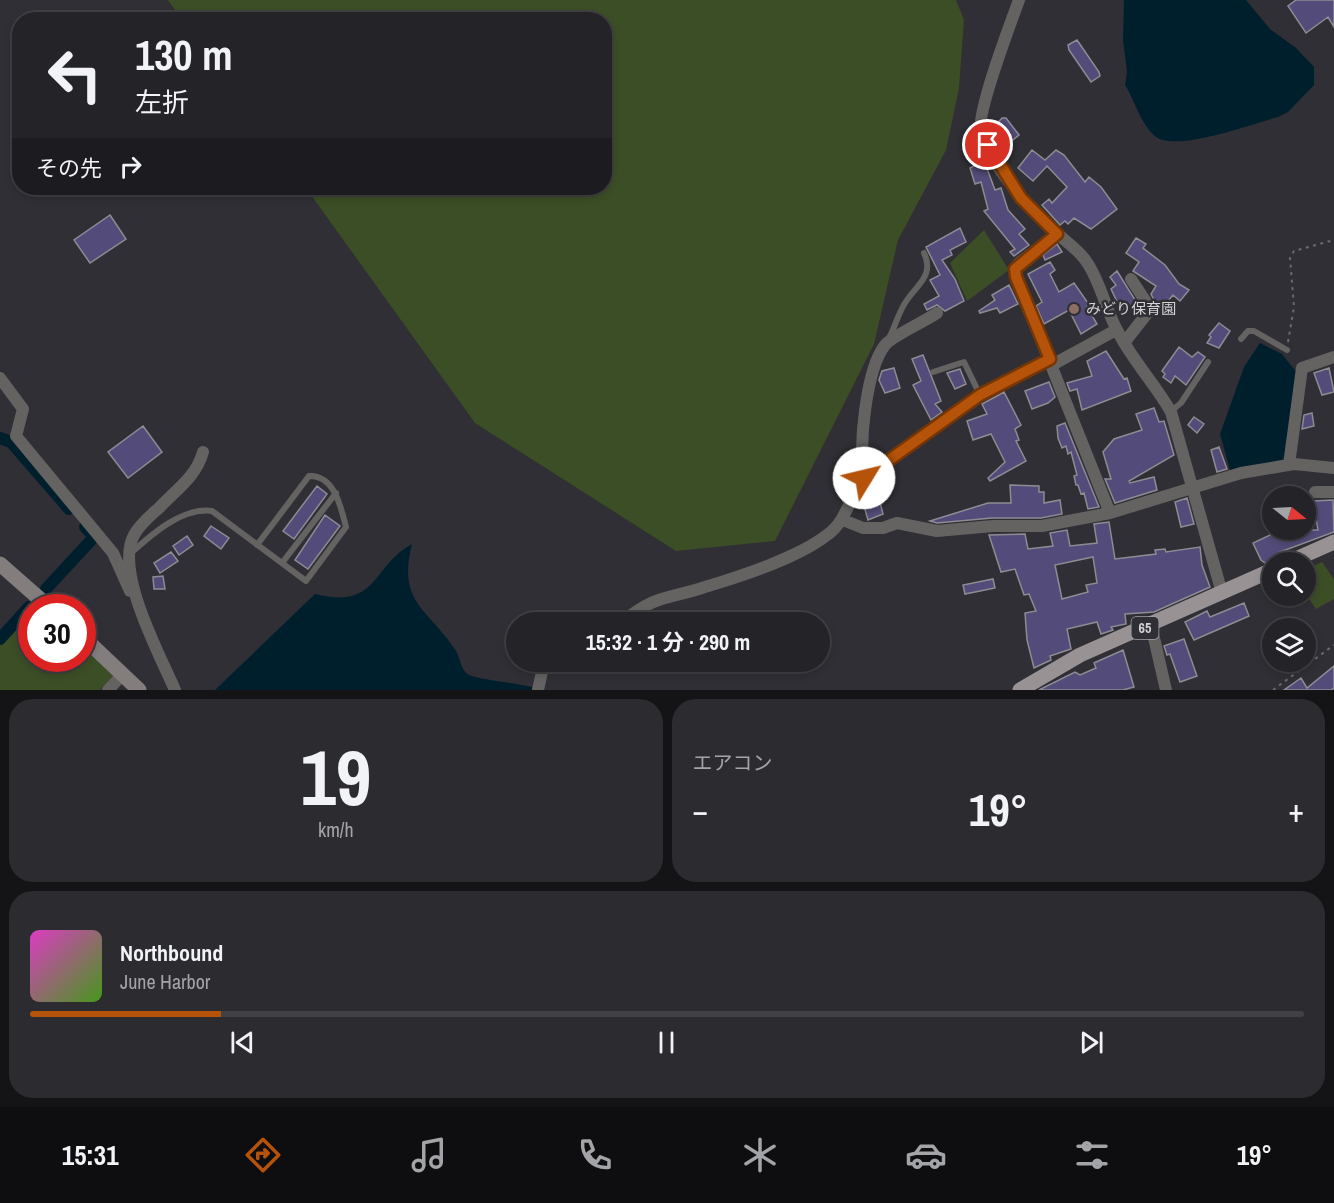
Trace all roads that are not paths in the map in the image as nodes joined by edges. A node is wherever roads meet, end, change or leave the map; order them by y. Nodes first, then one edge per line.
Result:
1 (1019, 0) edge
2 (1057, 234) junction
3 (924, 253) dead end
4 (1131, 279) dead end
5 (937, 314) dead end
6 (1116, 330) junction
7 (1241, 339) dead end
8 (1124, 343) junction
9 (885, 344) junction
10 (1287, 350) road end
11 (1334, 357) edge
12 (1051, 362) junction
13 (1208, 362) dead end
14 (933, 372) dead end
15 (0, 378) edge
16 (980, 395) junction
17 (1171, 412) junction
18 (203, 452) dead end
19 (1289, 465) junction
20 (1334, 468) edge
21 (864, 478) junction
22 (1193, 488) junction
23 (1316, 492) edge
24 (1334, 492) edge
25 (336, 493) junction
26 (1110, 513) junction
27 (843, 520) junction
28 (1334, 542) edge
29 (257, 545) junction
30 (1312, 552) edge
31 (130, 554) junction
32 (282, 563) junction
33 (0, 564) edge
34 (1262, 575) edge
35 (1222, 593) junction
36 (34, 594) edge
37 (133, 594) junction
38 (635, 612) edge
39 (1151, 625) junction
40 (96, 649) edge
41 (542, 672) edge
42 (123, 674) junction
43 (1040, 685) edge
44 (108, 690) edge
45 (139, 690) edge
46 (175, 690) edge
47 (538, 690) edge
48 (1020, 690) edge
49 (1166, 690) edge

1 - 2 street
2 - 6 street
2 - 12 street
3 - 9 lane
4 - 8 street
5 - 9 street
6 - 8 street
6 - 12 street
7 - 10 lane
8 - 17 street
9 - 21 street
11 - 19 street
12 - 16 street
12 - 26 street
13 - 17 lane
14 - 16 lane
15 - 37 street
16 - 21 street
17 - 22 street
18 - 31 street
19 - 20 street
19 - 22 street
21 - 27 street
22 - 26 street
22 - 35 street
23 - 24 street
25 - 29 lane
25 - 32 lane
25 - 32 lane
26 - 27 street
27 - 38 street
28 - 30 main road
29 - 31 lane
29 - 32 lane
31 - 37 street
33 - 36 main road
34 - 35 main road, 65
35 - 39 main road, 65
37 - 46 street
39 - 43 main road, 65
39 - 49 street
40 - 42 main road
41 - 47 street
42 - 44 street
42 - 45 main road
43 - 48 main road, 65

